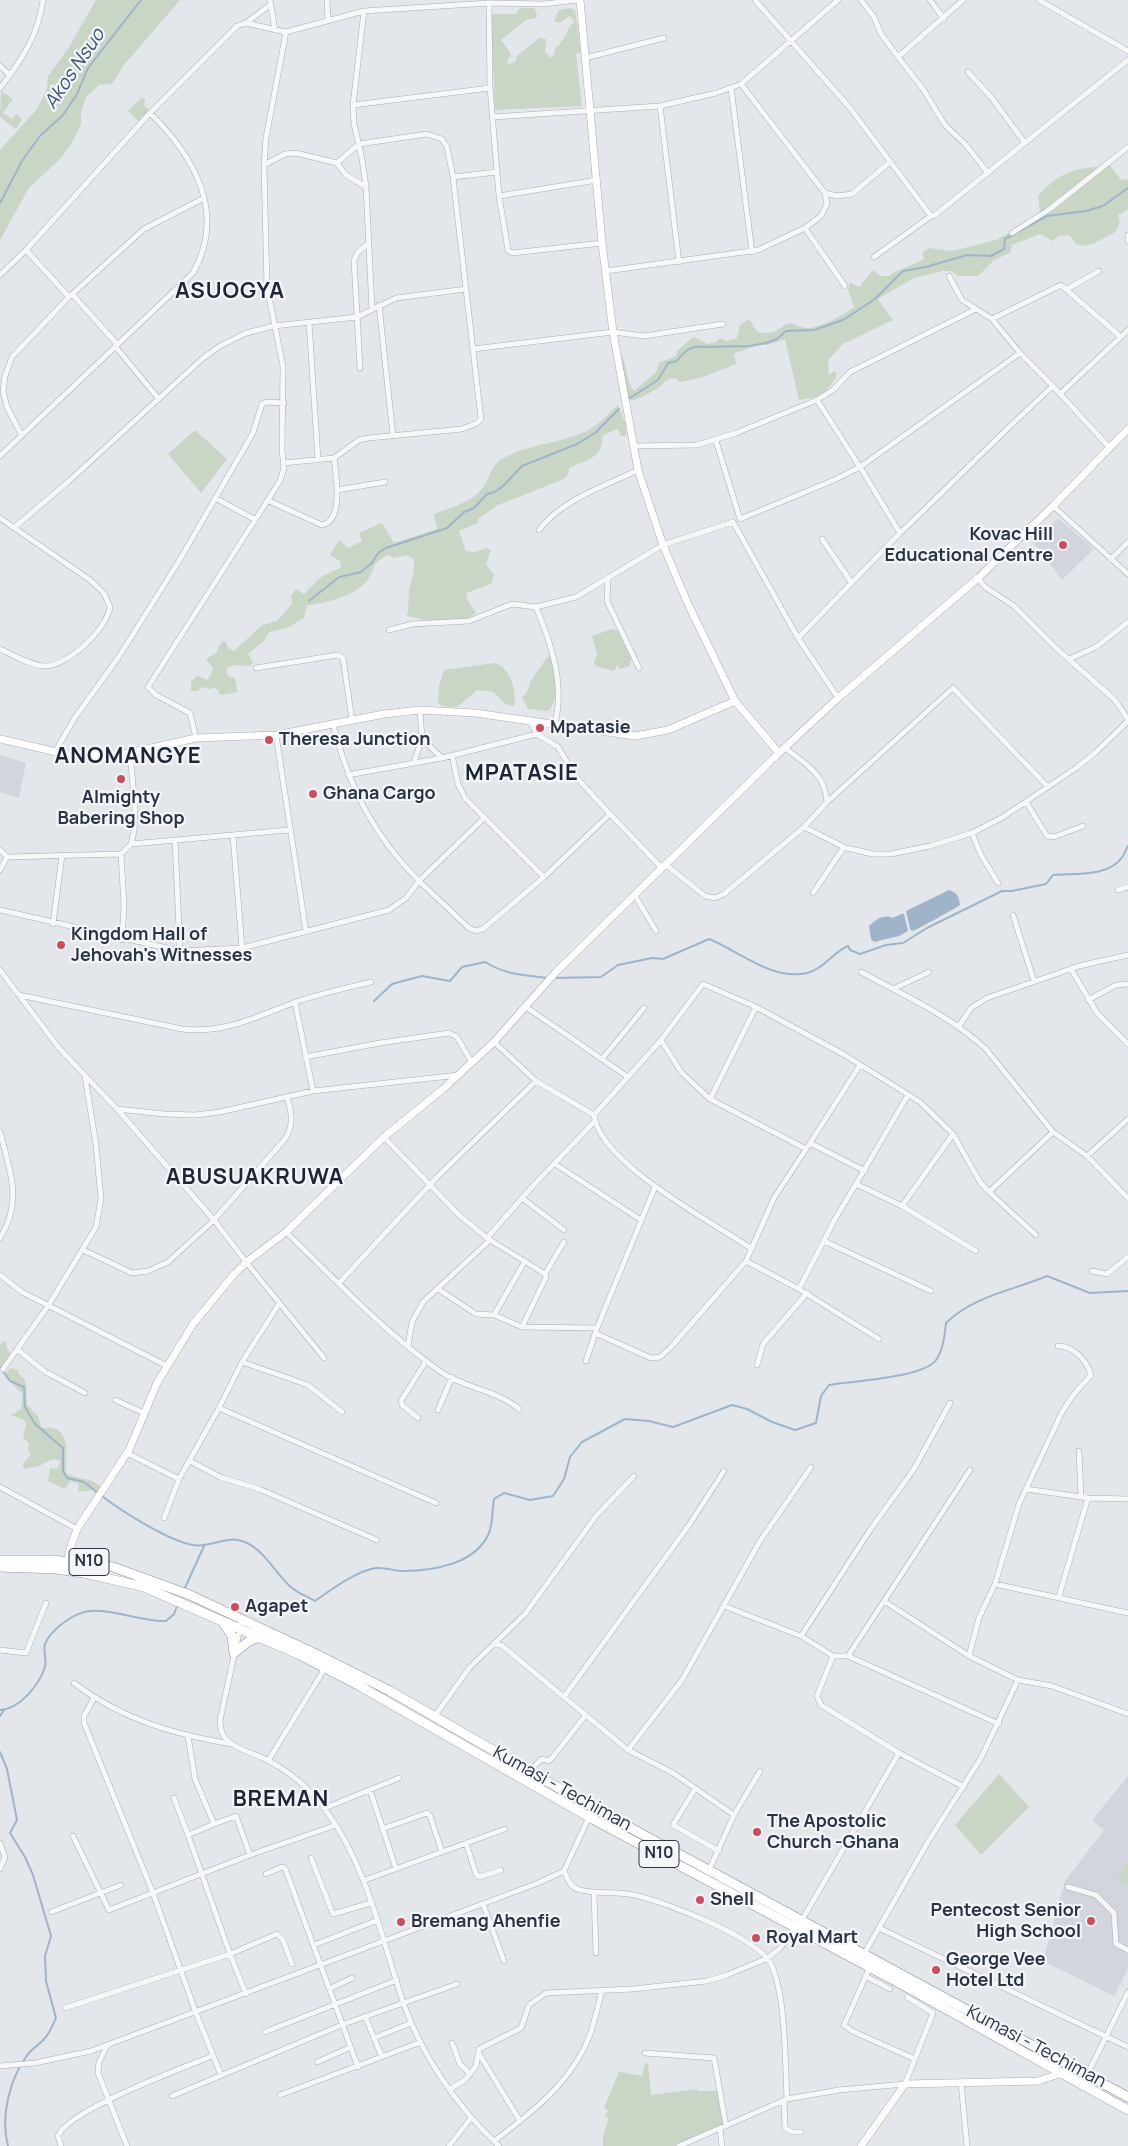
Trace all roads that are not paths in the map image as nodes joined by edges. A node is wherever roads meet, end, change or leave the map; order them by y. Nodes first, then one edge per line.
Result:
1 (43, 0) edge
2 (327, 0) edge
3 (579, 0) edge
4 (755, 0) edge
5 (838, 0) edge
6 (861, 0) edge
7 (930, 0) edge
8 (963, 0) edge
9 (1039, 0) edge
10 (498, 1) edge
11 (270, 2) edge
12 (489, 3) junction
13 (364, 11) junction
14 (944, 19) junction
15 (328, 20) junction
16 (246, 23) junction
17 (275, 30) junction
18 (286, 32) junction
19 (664, 38) dead end
20 (793, 41) junction
21 (1128, 51) edge
22 (898, 56) junction
23 (585, 58) junction
24 (1128, 60) edge
25 (0, 66) edge
26 (968, 72) dead end
27 (10, 75) junction
28 (741, 84) junction
29 (0, 88) edge
30 (490, 88) junction
31 (731, 88) junction
32 (353, 105) junction
33 (660, 106) junction
34 (589, 110) junction
35 (150, 113) junction
36 (492, 117) junction
37 (1025, 143) junction
38 (359, 144) junction
39 (1128, 147) edge
40 (890, 162) junction
41 (337, 163) junction
42 (264, 166) junction
43 (497, 172) junction
44 (988, 173) junction
45 (454, 176) junction
46 (597, 180) junction
47 (366, 187) junction
48 (825, 193) junction
49 (499, 196) junction
50 (204, 198) junction
51 (931, 216) junction
52 (805, 228) junction
53 (1012, 233) dead end
54 (1128, 235) edge
55 (1128, 241) edge
56 (369, 243) junction
57 (602, 243) junction
58 (26, 250) junction
59 (752, 252) junction
60 (874, 257) dead end
61 (679, 262) junction
62 (606, 271) junction
63 (1099, 271) dead end
64 (0, 275) edge
65 (949, 276) dead end
66 (845, 286) dead end
67 (466, 288) junction
68 (1067, 289) junction
69 (70, 295) junction
70 (379, 305) junction
71 (372, 309) junction
72 (976, 309) junction
73 (357, 317) junction
74 (992, 319) junction
75 (309, 322) junction
76 (723, 324) dead end
77 (274, 326) junction
78 (1128, 330) edge
79 (613, 332) junction
80 (1121, 337) junction
81 (116, 345) junction
82 (473, 349) junction
83 (1020, 353) junction
84 (360, 368) dead end
85 (1053, 386) junction
86 (1060, 394) junction
87 (158, 398) junction
88 (817, 400) junction
89 (284, 403) junction
90 (1128, 429) edge
91 (21, 434) junction
92 (393, 436) junction
93 (716, 441) junction
94 (633, 446) junction
95 (1110, 447) junction
96 (0, 456) edge
97 (334, 458) junction
98 (318, 460) junction
99 (283, 463) junction
100 (860, 467) junction
101 (638, 470) junction
102 (385, 482) dead end
103 (337, 490) junction
104 (215, 498) junction
105 (267, 500) junction
106 (1053, 506) junction
107 (0, 518) edge
108 (254, 519) junction
109 (740, 519) junction
110 (733, 522) junction
111 (15, 527) junction
112 (539, 530) dead end
113 (900, 533) junction
114 (822, 539) dead end
115 (1128, 542) edge
116 (663, 545) junction
117 (1111, 559) junction
118 (1128, 574) edge
119 (978, 578) junction
120 (608, 579) junction
121 (851, 582) junction
122 (536, 607) junction
123 (1128, 622) edge
124 (389, 630) dead end
125 (798, 638) junction
126 (0, 649) edge
127 (1069, 660) junction
128 (256, 668) dead end
129 (638, 668) dead end
130 (838, 698) junction
131 (734, 701) junction
132 (420, 710) junction
133 (352, 720) junction
134 (1128, 720) edge
135 (530, 722) junction
136 (555, 723) junction
137 (333, 724) junction
138 (537, 734) junction
139 (276, 735) junction
140 (196, 738) junction
141 (0, 739) edge
142 (422, 739) junction
143 (782, 751) junction
144 (55, 752) junction
145 (130, 753) junction
146 (452, 755) junction
147 (442, 758) junction
148 (414, 762) junction
149 (348, 775) junction
150 (1048, 787) junction
151 (827, 802) junction
152 (1026, 802) junction
153 (610, 814) junction
154 (484, 818) junction
155 (1083, 826) dead end
156 (804, 827) junction
157 (289, 830) junction
158 (972, 833) junction
159 (233, 836) junction
160 (175, 840) junction
161 (131, 844) junction
162 (844, 847) junction
163 (0, 850) edge
164 (121, 854) junction
165 (62, 855) junction
166 (7, 857) junction
167 (663, 865) junction
168 (0, 870) edge
169 (544, 877) junction
170 (419, 881) junction
171 (998, 883) dead end
172 (1128, 887) edge
173 (1118, 890) dead end
174 (813, 893) dead end
175 (634, 894) junction
176 (0, 910) edge
177 (1013, 915) dead end
178 (53, 924) junction
179 (656, 931) dead end
180 (306, 932) junction
181 (122, 940) junction
182 (242, 948) junction
183 (180, 951) junction
184 (1128, 955) edge
185 (1072, 968) junction
186 (0, 970) edge
187 (861, 972) dead end
188 (929, 972) dead end
189 (1034, 981) junction
190 (371, 982) dead end
191 (1128, 984) edge
192 (893, 989) junction
193 (19, 995) junction
194 (1088, 1000) junction
195 (295, 1002) junction
196 (526, 1007) junction
197 (756, 1007) junction
198 (644, 1008) dead end
199 (960, 1026) junction
200 (661, 1040) junction
201 (494, 1042) junction
202 (1128, 1044) edge
203 (305, 1057) junction
204 (602, 1059) junction
205 (472, 1062) junction
206 (860, 1065) junction
207 (85, 1075) junction
208 (459, 1075) junction
209 (628, 1077) junction
210 (536, 1080) junction
211 (313, 1090) junction
212 (908, 1095) junction
213 (287, 1098) junction
214 (710, 1099) junction
215 (117, 1109) junction
216 (594, 1115) junction
217 (1128, 1119) edge
218 (594, 1122) junction
219 (0, 1132) edge
220 (1053, 1132) junction
221 (953, 1134) junction
222 (384, 1137) junction
223 (810, 1143) junction
224 (806, 1149) junction
225 (1087, 1156) junction
226 (555, 1164) junction
227 (865, 1171) junction
228 (431, 1183) junction
229 (856, 1184) junction
230 (655, 1187) junction
231 (989, 1192) junction
232 (522, 1198) junction
233 (1128, 1198) edge
234 (902, 1206) junction
235 (214, 1220) junction
236 (641, 1220) junction
237 (564, 1230) dead end
238 (286, 1232) junction
239 (1036, 1236) dead end
240 (0, 1238) edge
241 (488, 1239) junction
242 (824, 1241) junction
243 (564, 1242) dead end
244 (82, 1250) junction
245 (752, 1250) junction
246 (976, 1250) dead end
247 (1128, 1257) edge
248 (524, 1261) junction
249 (746, 1261) junction
250 (246, 1262) junction
251 (1092, 1271) dead end
252 (546, 1274) junction
253 (0, 1275) edge
254 (339, 1282) junction
255 (438, 1289) junction
256 (800, 1289) junction
257 (930, 1291) dead end
258 (807, 1293) junction
259 (279, 1304) junction
260 (48, 1306) junction
261 (494, 1315) junction
262 (522, 1327) junction
263 (596, 1331) junction
264 (879, 1339) dead end
265 (408, 1346) junction
266 (1058, 1346) dead end
267 (18, 1350) junction
268 (324, 1358) dead end
269 (426, 1361) junction
270 (586, 1361) dead end
271 (242, 1362) junction
272 (757, 1365) dead end
273 (167, 1366) junction
274 (3, 1369) dead end
275 (452, 1377) junction
276 (85, 1393) dead end
277 (115, 1400) dead end
278 (950, 1403) dead end
279 (219, 1408) junction
280 (519, 1409) dead end
281 (438, 1410) dead end
282 (342, 1412) dead end
283 (144, 1413) junction
284 (418, 1418) dead end
285 (1080, 1451) dead end
286 (127, 1453) junction
287 (190, 1461) junction
288 (811, 1467) dead end
289 (970, 1470) dead end
290 (724, 1471) dead end
291 (634, 1476) dead end
292 (179, 1479) junction
293 (0, 1487) edge
294 (1026, 1490) junction
295 (1081, 1497) junction
296 (1088, 1498) junction
297 (1128, 1498) edge
298 (436, 1503) dead end
299 (164, 1518) dead end
300 (77, 1529) junction
301 (377, 1540) dead end
302 (0, 1560) edge
303 (68, 1561) junction
304 (19, 1564) junction
305 (0, 1567) edge
306 (67, 1571) junction
307 (995, 1584) junction
308 (173, 1593) junction
309 (1058, 1596) junction
310 (188, 1599) junction
311 (884, 1601) junction
312 (46, 1603) dead end
313 (724, 1606) junction
314 (1128, 1613) edge
315 (222, 1620) junction
316 (241, 1623) junction
317 (800, 1636) junction
318 (260, 1637) junction
319 (492, 1645) junction
320 (0, 1650) edge
321 (234, 1652) junction
322 (833, 1656) junction
323 (848, 1656) junction
324 (969, 1656) junction
325 (325, 1668) junction
326 (1018, 1680) junction
327 (74, 1683) dead end
328 (564, 1697) junction
329 (94, 1698) junction
330 (1128, 1714) edge
331 (585, 1716) junction
332 (434, 1717) junction
333 (999, 1724) junction
334 (188, 1736) junction
335 (231, 1744) junction
336 (628, 1750) junction
337 (900, 1753) junction
338 (268, 1761) junction
339 (529, 1771) junction
340 (760, 1771) dead end
341 (399, 1778) dead end
342 (964, 1787) junction
343 (695, 1789) junction
344 (370, 1790) junction
345 (174, 1798) dead end
346 (324, 1808) junction
347 (734, 1815) junction
348 (589, 1817) junction
349 (214, 1824) junction
350 (336, 1825) junction
351 (382, 1829) junction
352 (505, 1829) dead end
353 (188, 1835) junction
354 (73, 1836) dead end
355 (0, 1843) edge
356 (466, 1843) junction
357 (719, 1851) junction
358 (442, 1852) junction
359 (250, 1855) junction
360 (311, 1858) dead end
361 (0, 1869) edge
362 (396, 1869) junction
363 (501, 1870) dead end
364 (709, 1870) junction
365 (564, 1871) junction
366 (203, 1873) junction
367 (266, 1874) dead end
368 (364, 1880) junction
369 (121, 1885) dead end
370 (1068, 1886) dead end
371 (594, 1892) junction
372 (100, 1893) junction
373 (153, 1893) junction
374 (372, 1903) junction
375 (483, 1904) junction
376 (51, 1912) dead end
377 (378, 1920) junction
378 (802, 1920) junction
379 (797, 1928) junction
380 (879, 1928) junction
381 (385, 1942) junction
382 (314, 1945) junction
383 (1128, 1950) edge
384 (596, 1953) dead end
385 (230, 1954) junction
386 (864, 1954) junction
387 (768, 1958) junction
388 (504, 1961) dead end
389 (292, 1964) dead end
390 (322, 1966) junction
391 (870, 1967) junction
392 (180, 1970) junction
393 (865, 1976) junction
394 (352, 1978) dead end
395 (397, 1980) junction
396 (457, 1984) dead end
397 (331, 1988) junction
398 (890, 1989) dead end
399 (602, 1991) junction
400 (1128, 1992) edge
401 (246, 1994) junction
402 (907, 1996) dead end
403 (404, 2002) junction
404 (336, 2005) junction
405 (65, 2008) dead end
406 (196, 2013) junction
407 (365, 2016) junction
408 (411, 2023) junction
409 (344, 2024) junction
410 (265, 2032) dead end
411 (1106, 2036) junction
412 (374, 2038) junction
413 (421, 2042) junction
414 (452, 2043) dead end
415 (107, 2046) junction
416 (351, 2047) junction
417 (1128, 2047) edge
418 (478, 2052) junction
419 (645, 2052) dead end
420 (212, 2056) junction
421 (382, 2057) junction
422 (915, 2059) junction
423 (317, 2062) dead end
424 (0, 2066) edge
425 (358, 2067) junction
426 (1062, 2073) junction
427 (470, 2074) junction
428 (221, 2075) junction
429 (1088, 2075) junction
430 (961, 2082) junction
431 (905, 2084) junction
432 (450, 2089) junction
433 (172, 2096) dead end
434 (280, 2096) dead end
435 (1128, 2097) edge
436 (109, 2100) junction
437 (786, 2100) junction
438 (1128, 2110) edge
439 (471, 2118) junction
440 (520, 2121) junction
441 (726, 2126) junction
442 (720, 2129) junction
443 (801, 2132) dead end
444 (494, 2141) junction
445 (861, 2145) edge
446 (61, 2146) edge
447 (127, 2146) edge
448 (449, 2146) edge
449 (499, 2146) edge
450 (679, 2146) edge
451 (722, 2146) edge
452 (871, 2146) edge
453 (967, 2146) edge

1 - 27 street
2 - 15 street
3 - 10 street
3 - 23 street
4 - 20 street
5 - 20 street
6 - 22 street
7 - 14 street
8 - 14 street
9 - 21 street
10 - 12 street
11 - 16 street
11 - 17 street
12 - 13 street
12 - 30 street
13 - 15 street
13 - 32 street
14 - 22 street
15 - 18 street
16 - 17 street
16 - 35 street
17 - 18 street
18 - 42 street
19 - 23 street
20 - 28 street
20 - 40 street
22 - 44 street
23 - 34 street
24 - 37 street
25 - 27 street
26 - 37 street
27 - 29 street
28 - 31 street
28 - 48 street
30 - 32 street
30 - 36 street
31 - 33 street
31 - 59 street
32 - 38 street
33 - 34 street
33 - 61 street
34 - 36 street
34 - 46 street
35 - 50 street
35 - 58 street
36 - 43 street
37 - 44 street
38 - 41 street
38 - 45 street
38 - 47 street
39 - 53 street
40 - 48 street
40 - 51 street
41 - 42 street
41 - 47 street
42 - 77 street
43 - 45 street
43 - 49 street
44 - 51 street
45 - 67 street
46 - 49 street
46 - 57 street
47 - 56 street
48 - 52 street
49 - 57 street
50 - 69 street
50 - 81 street
51 - 60 street
52 - 59 street
52 - 66 street
54 - 55 street
56 - 71 street
56 - 73 street
57 - 62 street
58 - 64 street
58 - 69 street
59 - 61 street
61 - 62 street
62 - 79 street
63 - 68 street
65 - 72 street
67 - 70 street
67 - 82 street
68 - 74 street
68 - 80 street
69 - 81 street
69 - 91 street
70 - 71 street
70 - 92 street
71 - 73 street
72 - 74 street
72 - 88 street
73 - 75 street
73 - 84 street
74 - 83 street
75 - 77 street
75 - 98 street
76 - 79 street
77 - 87 street
77 - 89 street
78 - 80 street
79 - 82 street
79 - 94 street
80 - 86 street
81 - 87 street
81 - 91 street
82 - 92 street
83 - 85 street
83 - 100 street
85 - 86 street
85 - 113 street
86 - 95 street
87 - 111 street
88 - 93 street
88 - 100 street
89 - 99 street
89 - 104 street
90 - 95 street
91 - 96 street
92 - 97 street
93 - 94 street
93 - 109 street
94 - 101 street
95 - 106 street
97 - 98 street
97 - 103 street
98 - 99 street
99 - 105 street
100 - 109 street
100 - 113 street
101 - 112 street
101 - 116 street
102 - 103 street
103 - 105 street
104 - 108 street
104 - 144 street
105 - 108 street
106 - 117 street
106 - 119 street
107 - 111 street
108 - 140 street
109 - 110 street
110 - 116 street
110 - 125 street
111 - 126 street
113 - 121 street
114 - 121 street
115 - 117 street
116 - 120 street
116 - 131 street
117 - 118 street
119 - 127 street
119 - 130 street
120 - 122 street
120 - 129 street
121 - 125 street
122 - 124 street
122 - 136 street
123 - 127 street
125 - 130 street
127 - 134 street
128 - 133 street
130 - 143 street
131 - 136 street
131 - 143 street
132 - 133 street
132 - 135 street
132 - 142 street
133 - 137 street
134 - 150 street
135 - 136 street
135 - 138 street
137 - 139 street
137 - 149 street
138 - 146 street
138 - 153 street
139 - 140 street
139 - 157 street
140 - 145 street
141 - 144 street
142 - 147 street
142 - 148 street
143 - 151 street
143 - 167 street
144 - 145 street
145 - 161 street
146 - 147 street
146 - 154 street
147 - 148 street
148 - 149 street
149 - 170 street
150 - 151 street
150 - 152 street
151 - 156 street
152 - 155 street
152 - 158 street
153 - 167 street
153 - 169 street
154 - 169 street
154 - 170 street
156 - 162 street
156 - 167 street
157 - 159 street
157 - 180 street
158 - 162 street
158 - 171 street
159 - 160 street
159 - 182 street
160 - 161 street
160 - 183 street
161 - 164 street
162 - 174 street
163 - 166 street
164 - 165 street
164 - 181 street
165 - 166 street
165 - 178 street
166 - 168 street
167 - 175 street
169 - 170 street
170 - 180 street
172 - 173 street
175 - 179 street
175 - 196 street
176 - 178 street
177 - 189 street
178 - 181 street
180 - 182 street
181 - 183 street
182 - 183 street
184 - 185 street
185 - 189 street
185 - 194 street
186 - 193 street
187 - 192 street
188 - 192 street
189 - 199 street
190 - 195 street
191 - 194 street
192 - 199 street
193 - 195 street
193 - 207 street
194 - 202 street
195 - 203 street
196 - 201 street
196 - 204 street
197 - 200 street
197 - 206 street
197 - 214 street
198 - 204 street
199 - 220 street
200 - 209 street
200 - 214 street
201 - 205 street
201 - 210 street
203 - 205 street
203 - 211 street
204 - 209 street
205 - 208 street
206 - 212 street
206 - 223 street
207 - 215 street
207 - 244 street
208 - 211 street
208 - 222 street
209 - 216 street
210 - 216 street
210 - 228 street
211 - 213 street
212 - 221 street
212 - 227 street
213 - 215 street
213 - 235 street
214 - 224 street
215 - 235 street
216 - 218 street
217 - 225 street
218 - 226 street
218 - 230 street
219 - 240 street
220 - 225 street
220 - 231 street
221 - 231 street
221 - 234 street
222 - 228 street
222 - 238 street
223 - 224 street
223 - 227 street
224 - 245 street
225 - 233 street
226 - 232 street
226 - 236 street
227 - 229 street
228 - 241 street
228 - 254 street
229 - 234 street
229 - 242 street
230 - 236 street
230 - 245 street
231 - 239 street
232 - 237 street
232 - 241 street
234 - 246 street
235 - 244 street
235 - 250 street
236 - 263 street
238 - 250 street
238 - 254 street
241 - 248 street
241 - 255 street
242 - 256 street
242 - 257 street
243 - 252 street
244 - 260 street
245 - 249 street
247 - 251 street
248 - 252 street
248 - 261 street
249 - 256 street
249 - 263 street
250 - 259 street
250 - 273 street
252 - 262 street
253 - 260 street
254 - 265 street
255 - 261 street
255 - 265 street
256 - 258 street
258 - 264 street
258 - 272 street
259 - 268 street
259 - 271 street
260 - 267 street
260 - 273 street
261 - 262 street
262 - 263 street
263 - 270 street
265 - 269 street
266 - 294 street
267 - 274 street
267 - 276 street
269 - 275 street
269 - 284 street
271 - 279 street
271 - 282 street
273 - 283 street
275 - 280 street
275 - 281 street
277 - 283 street
278 - 317 street
279 - 287 street
279 - 298 street
283 - 286 street
285 - 295 street
286 - 292 street
286 - 300 street
287 - 292 street
287 - 301 street
288 - 313 street
289 - 311 street
290 - 328 street
291 - 319 street
292 - 299 street
293 - 300 street
294 - 295 street
294 - 307 street
295 - 296 street
296 - 297 street
296 - 309 street
300 - 303 street
302 - 304 highway, N10
303 - 304 highway, N10
303 - 306 street
303 - 308 highway, N10
304 - 305 highway, N10
304 - 306 highway, N10
306 - 308 highway, N10
307 - 309 street
307 - 324 street
308 - 310 highway, N10
309 - 314 street
310 - 315 highway, N10
310 - 316 highway, Kumasi - Techiman / N10
311 - 323 street
311 - 324 street
312 - 320 street
313 - 317 street
313 - 336 street
315 - 316 highway, N10
315 - 321 highway
316 - 318 highway, N10
316 - 321 street
316 - 332 highway, Kumasi - Techiman / N10
317 - 322 street
318 - 321 highway
318 - 325 highway, N10
319 - 328 street
319 - 332 street
321 - 335 street
322 - 323 street
322 - 337 street
323 - 333 street
324 - 326 street
325 - 338 street
325 - 348 highway, N10
326 - 330 street
326 - 333 street
327 - 329 street
328 - 331 street
329 - 334 street
329 - 373 street
331 - 336 street
331 - 339 street
332 - 339 highway, Kumasi - Techiman / N10
333 - 342 street
334 - 335 street
334 - 349 street
335 - 338 street
336 - 343 street
337 - 342 street
337 - 378 street
338 - 346 street
339 - 364 highway, Kumasi - Techiman / N10
340 - 347 street
341 - 344 street
342 - 380 street
343 - 347 street
343 - 357 street
344 - 346 street
344 - 351 street
345 - 353 street
346 - 350 street
347 - 357 street
348 - 365 street
348 - 379 highway, N10
349 - 353 street
349 - 359 street
350 - 359 street
350 - 368 street
351 - 358 street
351 - 362 street
352 - 356 street
353 - 366 street
354 - 372 street
355 - 361 street
356 - 358 street
356 - 363 street
357 - 364 street
358 - 362 street
359 - 366 street
360 - 374 street
362 - 368 street
364 - 378 highway, Kumasi - Techiman / N10
365 - 371 street
365 - 375 street
366 - 373 street
366 - 385 street
367 - 382 street
368 - 374 street
369 - 372 street
370 - 383 street
371 - 384 street
371 - 387 street
372 - 373 street
372 - 376 street
373 - 392 street
374 - 377 street
375 - 381 street
375 - 388 street
377 - 381 street
377 - 382 street
378 - 379 street
378 - 386 highway, Kumasi - Techiman / N10
379 - 387 street
379 - 391 highway, N10
380 - 386 street
380 - 411 street
381 - 390 street
381 - 395 street
382 - 390 street
385 - 389 street
385 - 392 street
385 - 401 street
386 - 429 highway, Kumasi - Techiman / N10
387 - 399 street
387 - 437 street
390 - 397 street
390 - 401 street
391 - 393 street
391 - 426 highway, N10
392 - 405 street
392 - 406 street
393 - 398 street
393 - 422 street
394 - 397 street
395 - 403 street
395 - 404 street
396 - 403 street
397 - 404 street
399 - 418 street
399 - 440 street
400 - 411 street
401 - 406 street
402 - 422 street
403 - 407 street
403 - 408 street
404 - 409 street
404 - 410 street
406 - 415 street
406 - 420 street
407 - 409 street
407 - 412 street
408 - 412 street
408 - 413 street
409 - 416 street
409 - 428 street
411 - 417 street
411 - 429 street
412 - 421 street
413 - 421 street
413 - 432 street
414 - 427 street
415 - 424 street
415 - 436 street
416 - 423 street
416 - 425 street
418 - 427 street
418 - 440 street
419 - 441 street
420 - 428 street
420 - 436 street
421 - 425 street
422 - 431 street
425 - 434 street
426 - 430 street
426 - 438 highway, N10
427 - 432 street
428 - 433 street
429 - 435 highway, Kumasi - Techiman / N10
430 - 431 street
430 - 453 street
431 - 437 street
431 - 445 street
432 - 439 street
436 - 446 street
436 - 447 street
437 - 441 street
437 - 443 street
439 - 444 street
439 - 448 street
440 - 444 street
441 - 442 street
442 - 450 street
442 - 451 street
444 - 449 street
445 - 452 street

